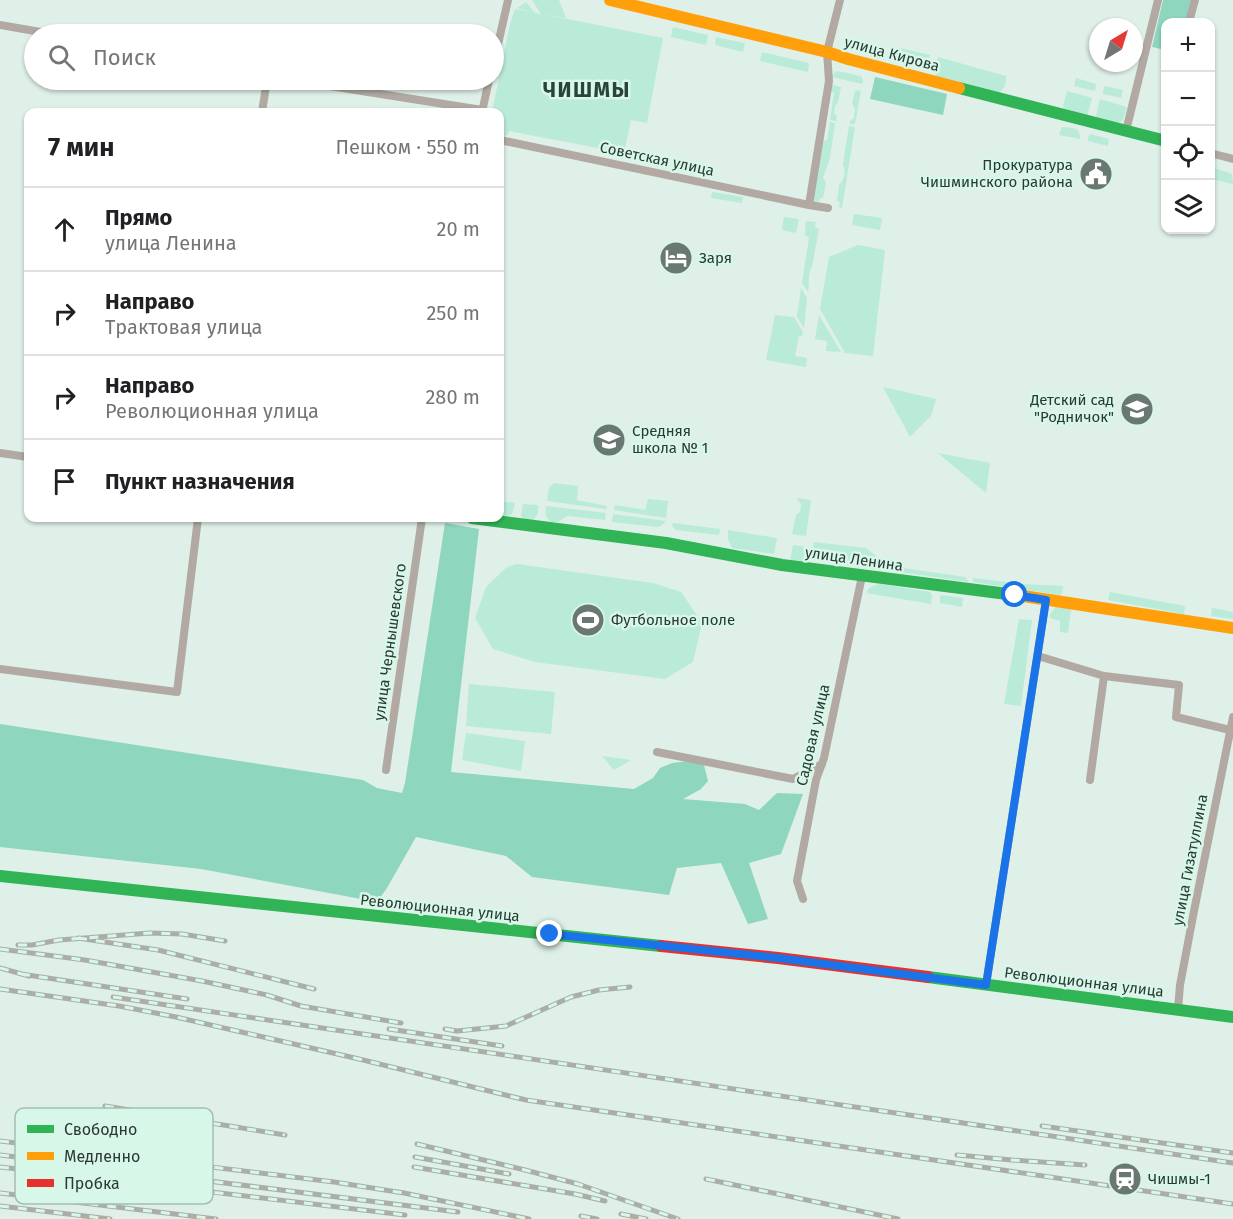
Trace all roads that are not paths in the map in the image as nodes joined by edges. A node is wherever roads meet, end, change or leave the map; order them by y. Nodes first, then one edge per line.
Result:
1 (508, 0) edge
2 (610, 0) edge
3 (840, 0) edge
4 (1158, 0) edge
5 (1195, 0) edge
6 (1190, 18) edge
7 (503, 24) edge
8 (0, 25) edge
9 (24, 29) edge
10 (827, 52) junction
11 (265, 90) edge
12 (353, 90) edge
13 (487, 90) edge
14 (263, 108) edge
15 (464, 108) edge
16 (483, 108) edge
17 (1126, 131) junction
18 (1161, 137) edge
19 (504, 141) edge
20 (1215, 154) edge
21 (1233, 159) edge
22 (809, 205) junction
23 (828, 208) dead end
24 (0, 453) edge
25 (24, 456) edge
26 (198, 522) edge
27 (421, 522) edge
28 (503, 522) edge
29 (862, 576) junction
30 (1046, 600) junction
31 (1233, 628) edge
32 (1038, 657) junction
33 (0, 669) edge
34 (1104, 676) junction
35 (1233, 717) edge
36 (1230, 730) junction
37 (657, 752) dead end
38 (822, 764) junction
39 (386, 770) dead end
40 (1090, 780) dead end
41 (0, 876) edge
42 (803, 899) dead end
43 (986, 985) junction
44 (1178, 1009) junction
45 (1233, 1017) edge

1 - 7 street
2 - 10 street, улица Кирова
3 - 10 street
4 - 17 street
5 - 6 street
8 - 9 street
10 - 17 street, улица Кирова
10 - 22 street
11 - 14 street
12 - 15 street
13 - 16 street
17 - 18 street, улица Кирова
19 - 22 street, Советская улица
20 - 21 street
22 - 23 street, Советская улица
24 - 25 street
26 - 33 street
27 - 39 street, улица Чернышевского
28 - 29 street, улица Ленина
29 - 30 street, улица Ленина
29 - 38 street, Садовая улица
30 - 31 street, улица Ленина
30 - 32 street
32 - 34 street
32 - 43 street
34 - 36 street
34 - 40 street
35 - 36 street, улица Гизатуллина
36 - 44 street, улица Гизатуллина
37 - 38 street
38 - 42 street, Садовая улица
41 - 43 street, Революционная улица
43 - 44 street, Революционная улица
44 - 45 street, Революционная улица

